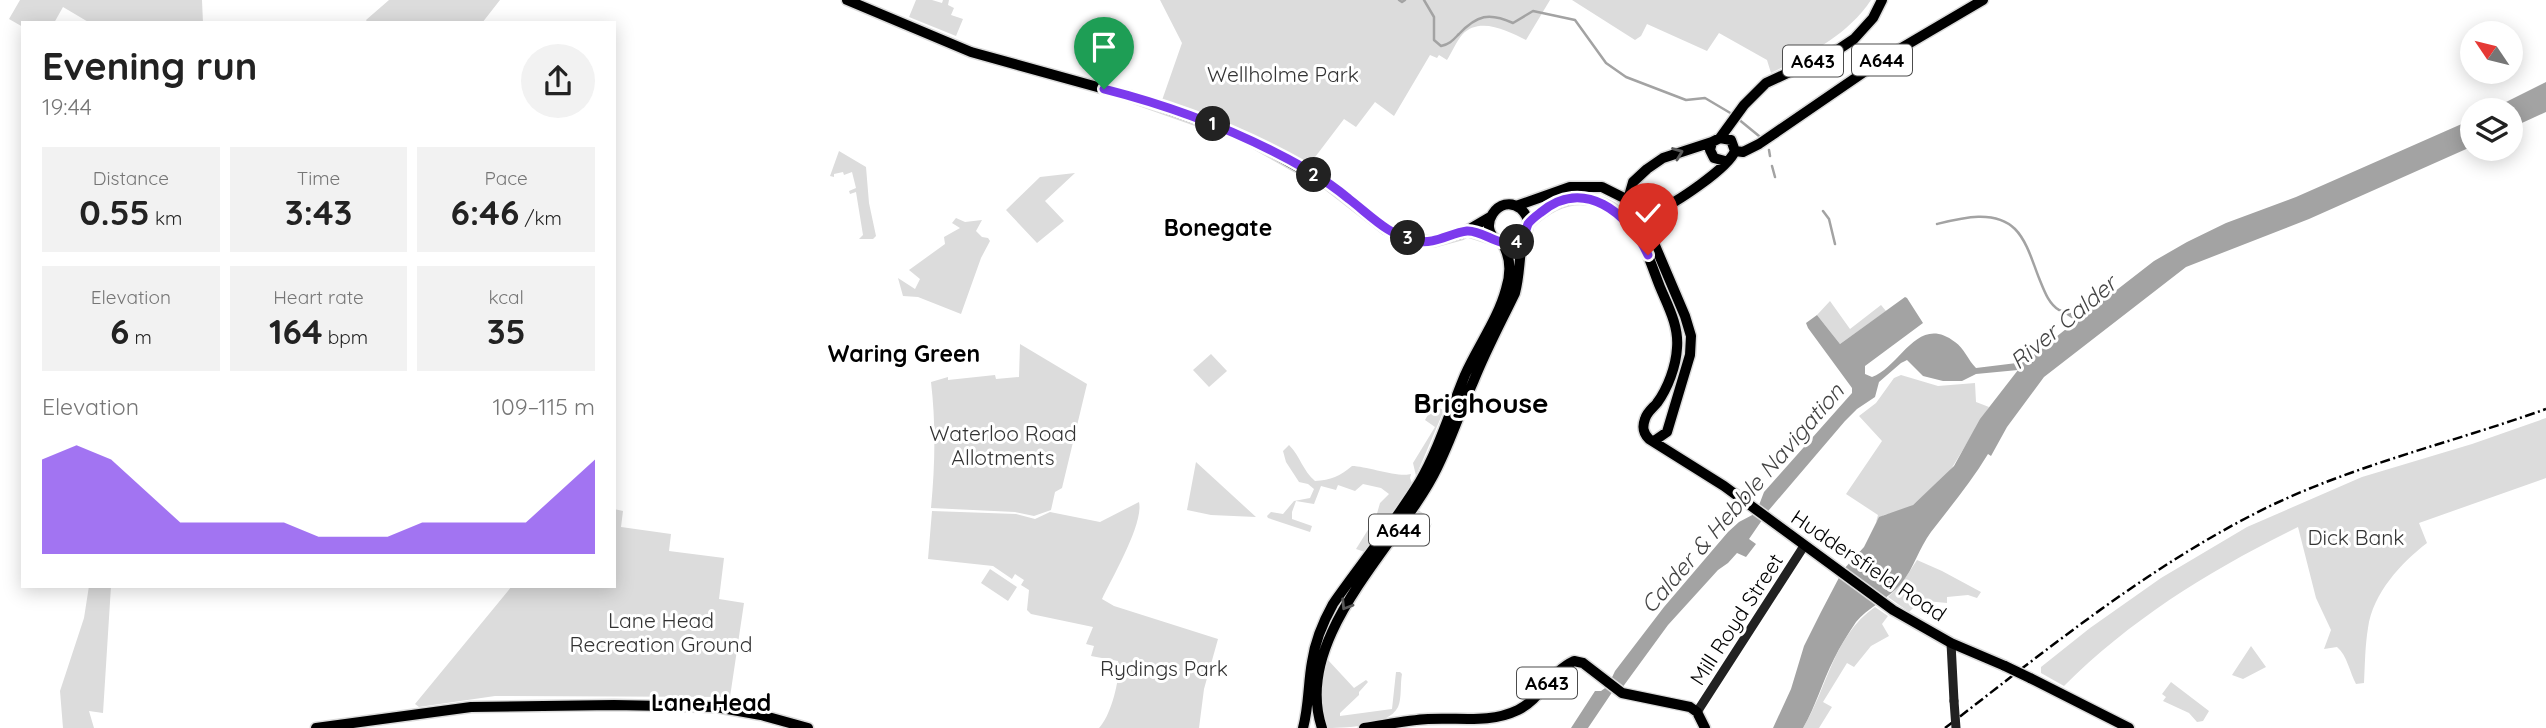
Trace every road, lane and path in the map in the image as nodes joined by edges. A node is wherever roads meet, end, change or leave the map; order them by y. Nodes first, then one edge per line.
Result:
1 (847, 0) edge
2 (1882, 0) edge
3 (1983, 0) edge
4 (1716, 140) junction
5 (1735, 151) junction
6 (1725, 161) junction
7 (1633, 182) junction
8 (1602, 187) junction
9 (1626, 199) junction
10 (1516, 206) junction
11 (1627, 212) junction
12 (1654, 212) junction
13 (1490, 217) junction
14 (1643, 222) junction
15 (1528, 224) junction
16 (1468, 231) junction
17 (1524, 236) junction
18 (1499, 241) junction
19 (1657, 405) junction
20 (1669, 427) junction
21 (1654, 441) junction
22 (1674, 454) junction
23 (1804, 546) junction
24 (1951, 643) junction
25 (1697, 712) junction
26 (1409, 722) junction
27 (316, 728) edge
28 (808, 728) edge
29 (1303, 728) edge
30 (1320, 728) edge
31 (1364, 728) edge
32 (1389, 728) edge
33 (1705, 728) edge
34 (1956, 728) edge
35 (2129, 728) edge

1 - 16 main road
2 - 4 main road, A643
3 - 5 main road, A644
4 - 5 main road
4 - 6 main road
7 -> 4 main road
5 - 6 main road, A644
6 - 12 main road, A644
7 - 8 main road
7 - 9 main road
8 - 9 main road
8 - 10 main road
9 - 11 main road
10 - 13 main road
10 - 15 main road
11 - 12 main road, A644
11 - 14 main road
11 - 15 main road, A644
11 - 19 main road
12 - 14 main road
13 - 16 main road
13 - 18 main road, A644
14 - 20 main road
15 - 17 main road, A644
16 - 18 main road
17 - 18 main road
17 -> 30 main road, A644
18 - 29 main road, A644
19 - 20 main road
19 - 21 main road
20 - 21 main road
20 - 22 main road
21 - 22 main road, Huddersfield Road
22 - 23 main road, Huddersfield Road
23 - 24 main road, Huddersfield Road
23 - 25 street, Mill Royd Street
24 - 34 street, bridge
24 - 35 main road, Huddersfield Road, bridge
25 - 26 main road, A643
25 - 33 main road
26 - 31 main road, A643
26 - 32 main road, A643
27 - 28 main road
29 - 30 main road, A644

